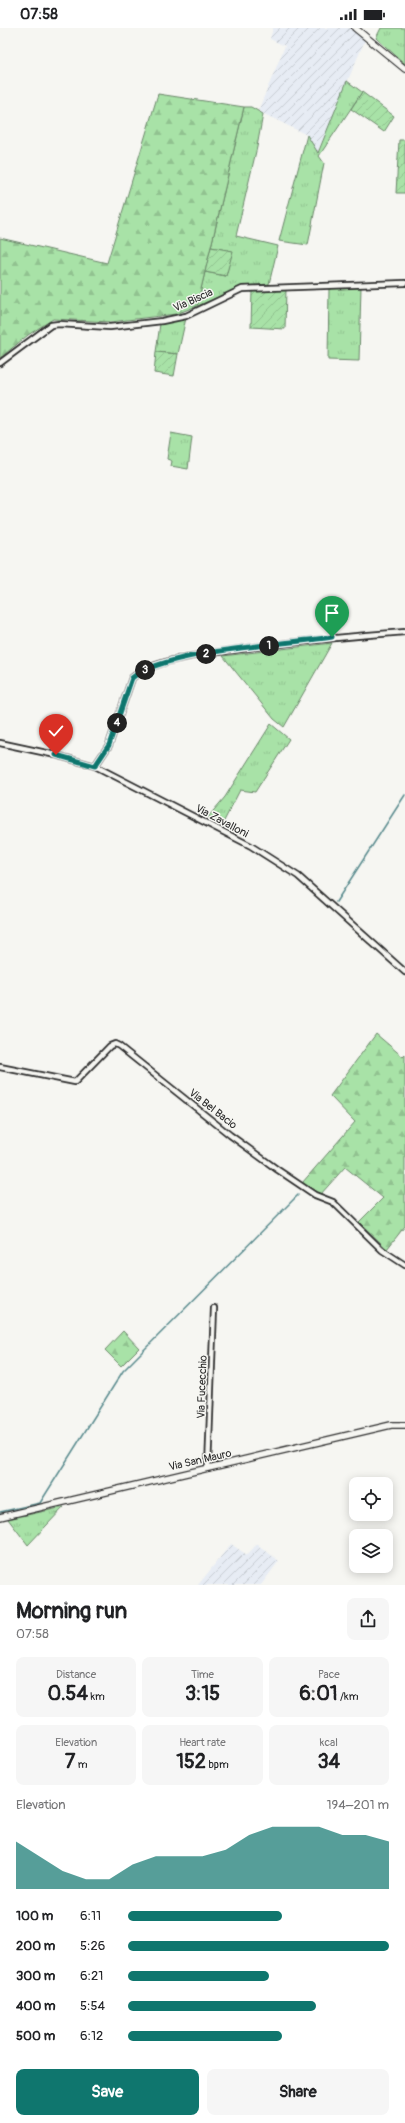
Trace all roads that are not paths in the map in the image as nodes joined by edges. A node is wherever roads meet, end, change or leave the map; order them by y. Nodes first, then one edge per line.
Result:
1 (355, 28) edge
2 (405, 69) edge
3 (405, 283) edge
4 (0, 363) edge
5 (405, 632) edge
6 (0, 743) edge
7 (95, 766) junction
8 (405, 972) edge
9 (0, 1067) edge
10 (405, 1265) edge
11 (214, 1308) dead end
12 (405, 1425) edge
13 (208, 1468) junction
14 (0, 1517) edge

1 - 2 main road
3 - 4 street, Via Biscia
5 - 7 street
6 - 7 street, Via Zavalloni
7 - 8 street, Via Zavalloni
9 - 10 street, Via Bel Bacio
11 - 13 street, Via Fucecchio
12 - 13 main road, Via San Mauro
13 - 14 main road, Via San Mauro

